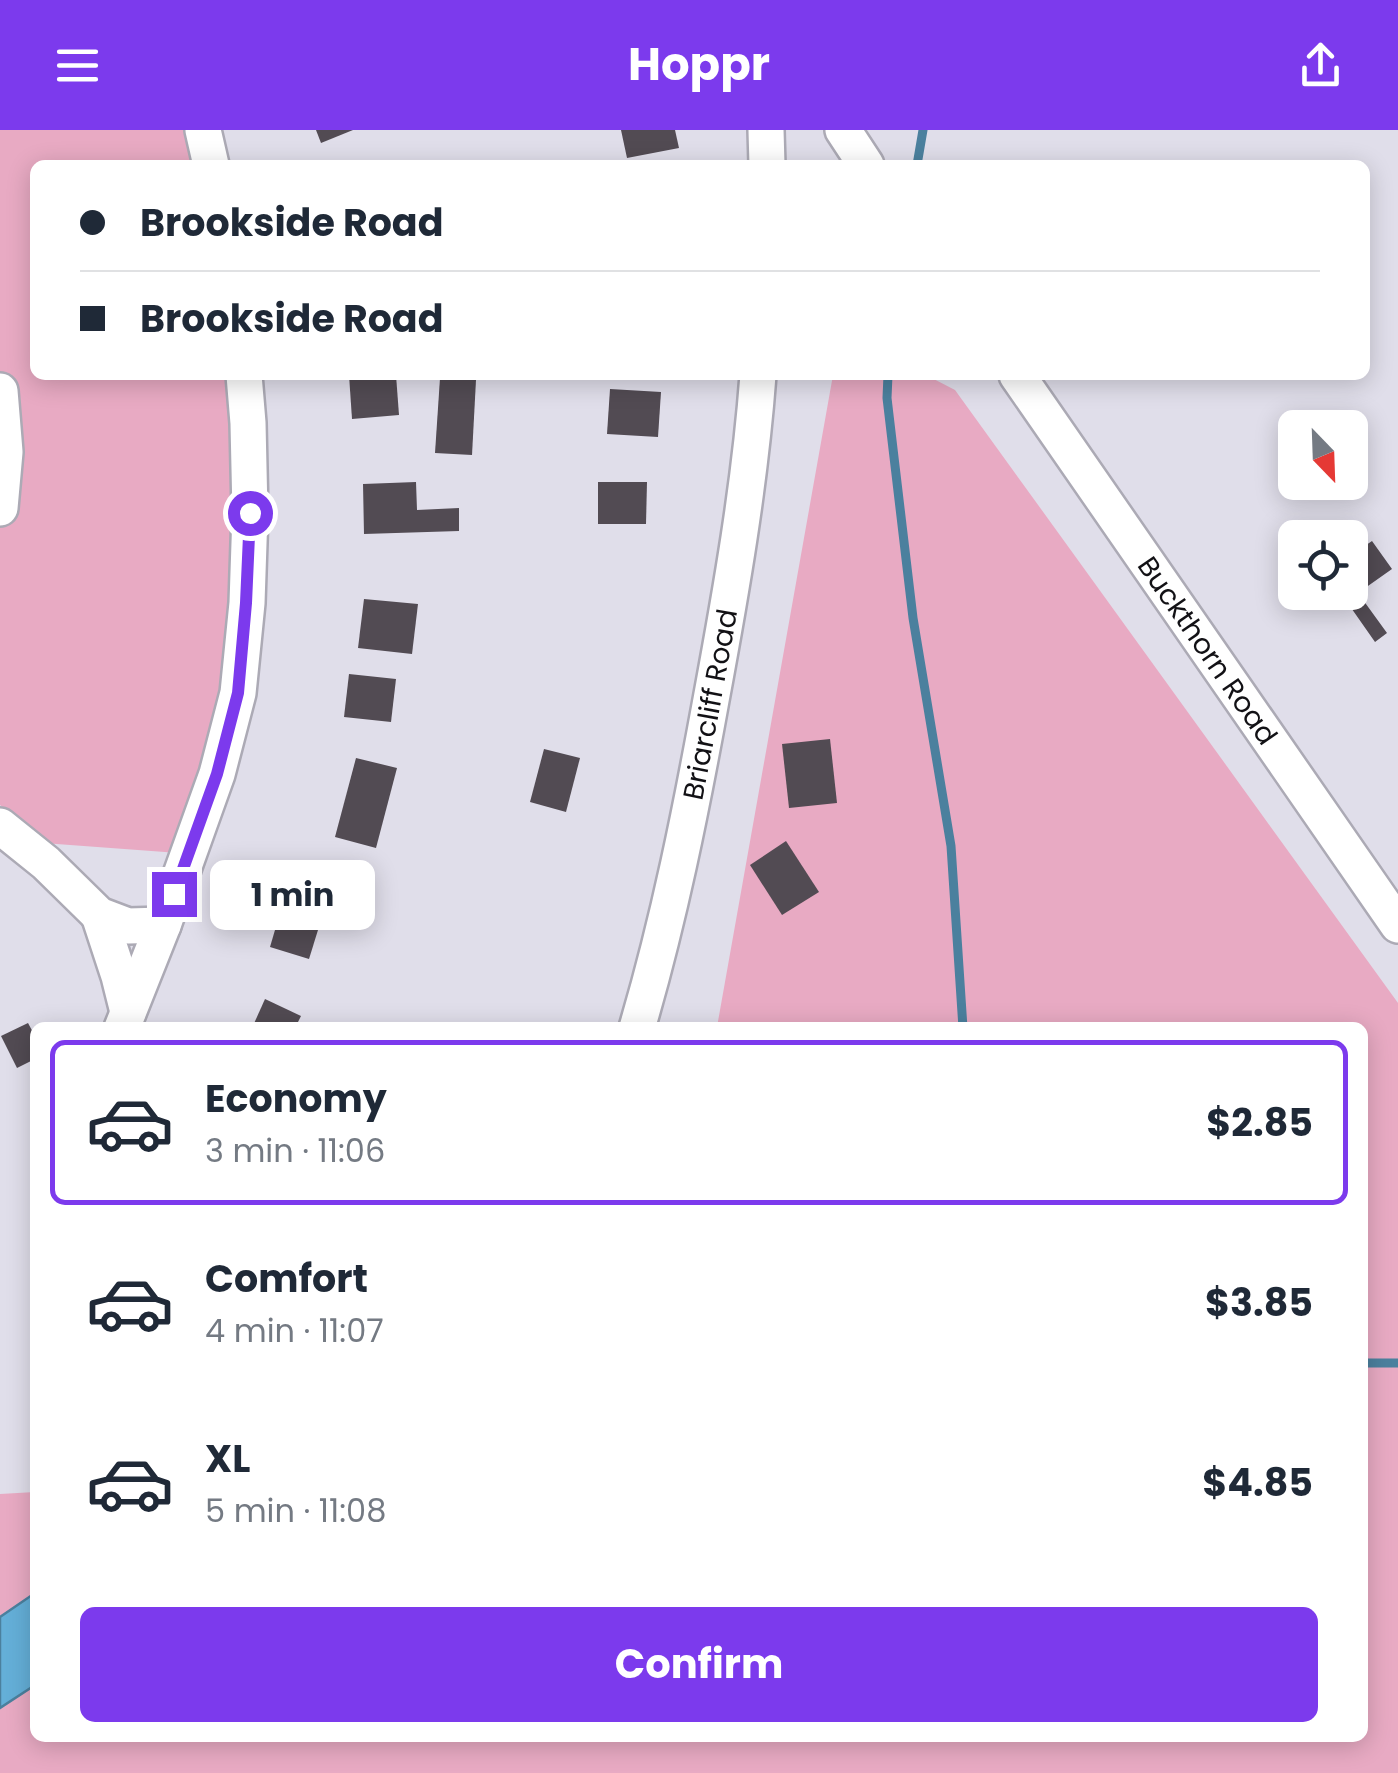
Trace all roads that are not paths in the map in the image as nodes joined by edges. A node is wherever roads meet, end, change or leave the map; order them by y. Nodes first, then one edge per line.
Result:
1 (203, 130) edge
2 (766, 130) edge
3 (843, 130) edge
4 (210, 160) edge
5 (767, 160) edge
6 (863, 160) edge
7 (244, 380) edge
8 (758, 380) edge
9 (1020, 380) edge
10 (0, 391) edge
11 (0, 508) edge
12 (0, 826) edge
13 (98, 916) junction
14 (163, 925) junction
15 (1398, 925) edge
16 (125, 1020) edge
17 (639, 1022) edge

1 - 4 street
2 - 5 street
3 - 6 street
7 - 14 street
8 - 17 street, Briarcliff Road
9 - 15 street, Buckthorn Road
10 - 11 street
12 - 13 street
13 - 14 street
13 - 16 street
14 - 16 street

